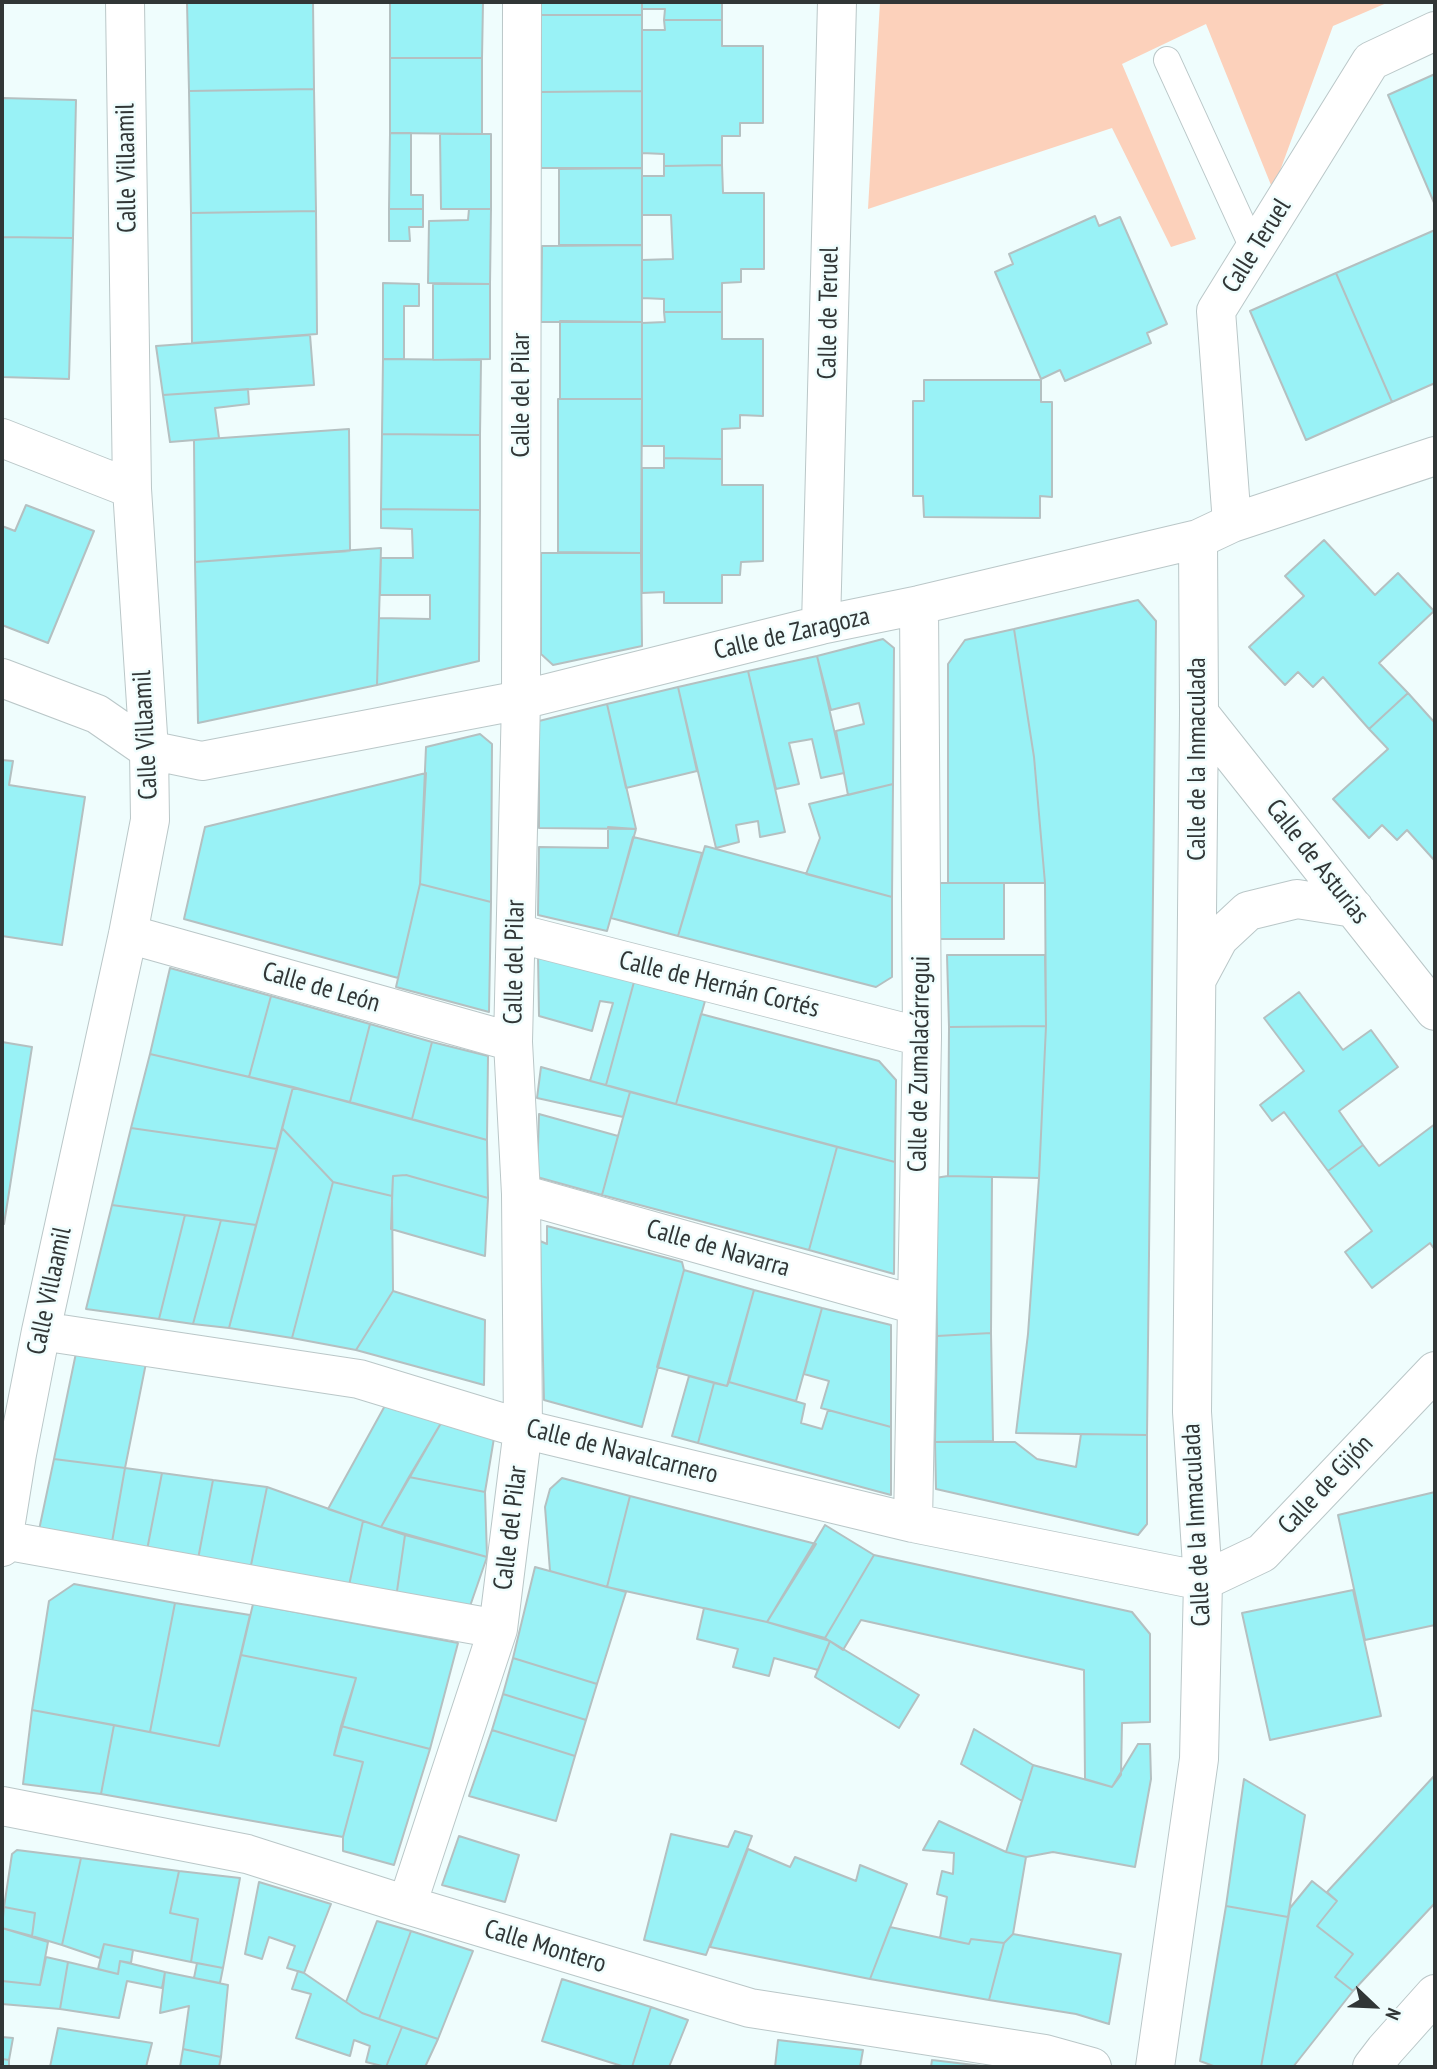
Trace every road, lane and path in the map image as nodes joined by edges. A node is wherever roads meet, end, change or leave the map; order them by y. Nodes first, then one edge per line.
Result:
1 (125, 2) edge
2 (522, 2) edge
3 (837, 2) edge
4 (1435, 31) edge
5 (1167, 60) dead end
6 (1254, 250) junction
7 (2, 438) edge
8 (1432, 460) edge
9 (132, 489) junction
10 (1232, 523) junction
11 (1198, 539) junction
12 (919, 605) junction
13 (821, 625) junction
14 (2, 678) edge
15 (521, 700) junction
16 (1199, 713) junction
17 (149, 750) junction
18 (1354, 908) junction
19 (516, 933) junction
20 (128, 934) junction
21 (1196, 980) junction
22 (1435, 1012) edge
23 (922, 1037) junction
24 (513, 1042) junction
25 (521, 1194) junction
26 (916, 1305) junction
27 (41, 1331) junction
28 (1435, 1371) edge
29 (523, 1429) junction
30 (9, 1453) edge
31 (913, 1523) junction
32 (2, 1543) edge
33 (1203, 1581) junction
34 (498, 1629) junction
35 (2, 1806) edge
36 (407, 1905) junction
37 (1435, 1994) edge
38 (1387, 2062) edge
39 (1092, 2067) edge
40 (1156, 2067) edge

1 - 9 street, Calle Villaamil
2 - 15 street, Calle del Pilar
3 - 13 street, Calle de Teruel
4 - 6 street, Calle Teruel
5 - 6 lane
6 - 10 street, Calle Teruel
7 - 9 street
8 - 10 street, Calle de Zaragoza
9 - 17 street, Calle Villaamil
10 - 11 street, Calle de Zaragoza
11 - 12 street, Calle de Zaragoza
11 - 16 street, Calle de la Inmaculada
12 - 13 street, Calle de Zaragoza
12 - 23 street, Calle de Zumalacárregui
13 - 15 street, Calle de Zaragoza
14 - 17 street
15 - 17 street, Calle de Zaragoza
15 - 19 street, Calle del Pilar
16 - 18 street, Calle de Asturias
16 - 21 street, Calle de la Inmaculada
17 - 20 street, Calle Villaamil
18 - 21 street, Calle de la Inmaculada
18 - 22 street, Calle de Asturias
19 - 23 street, Calle de Hernán Cortés
19 - 24 street, Calle del Pilar
20 - 24 street, Calle de León
20 - 27 street, Calle Villaamil
21 - 33 street, Calle de la Inmaculada
23 - 26 street, Calle de Zumalacárregui
24 - 25 street, Calle del Pilar
25 - 26 street, Calle de Navarra
25 - 29 street, Calle del Pilar
26 - 31 street, Calle de Zumalacárregui
27 - 29 street, Calle de Navalcarnero
27 - 30 street, Calle Villaamil
28 - 33 street, Calle de Gijón
29 - 31 street, Calle de Navalcarnero
29 - 34 street, Calle del Pilar
30 - 32 street, Calle Villaamil
31 - 33 street, Calle de Navalcarnero
32 - 34 street
33 - 40 street, Calle de la Inmaculada
34 - 36 street, Calle del Pilar
35 - 36 street, Calle Montero
36 - 39 street, Calle Montero
37 - 38 street

